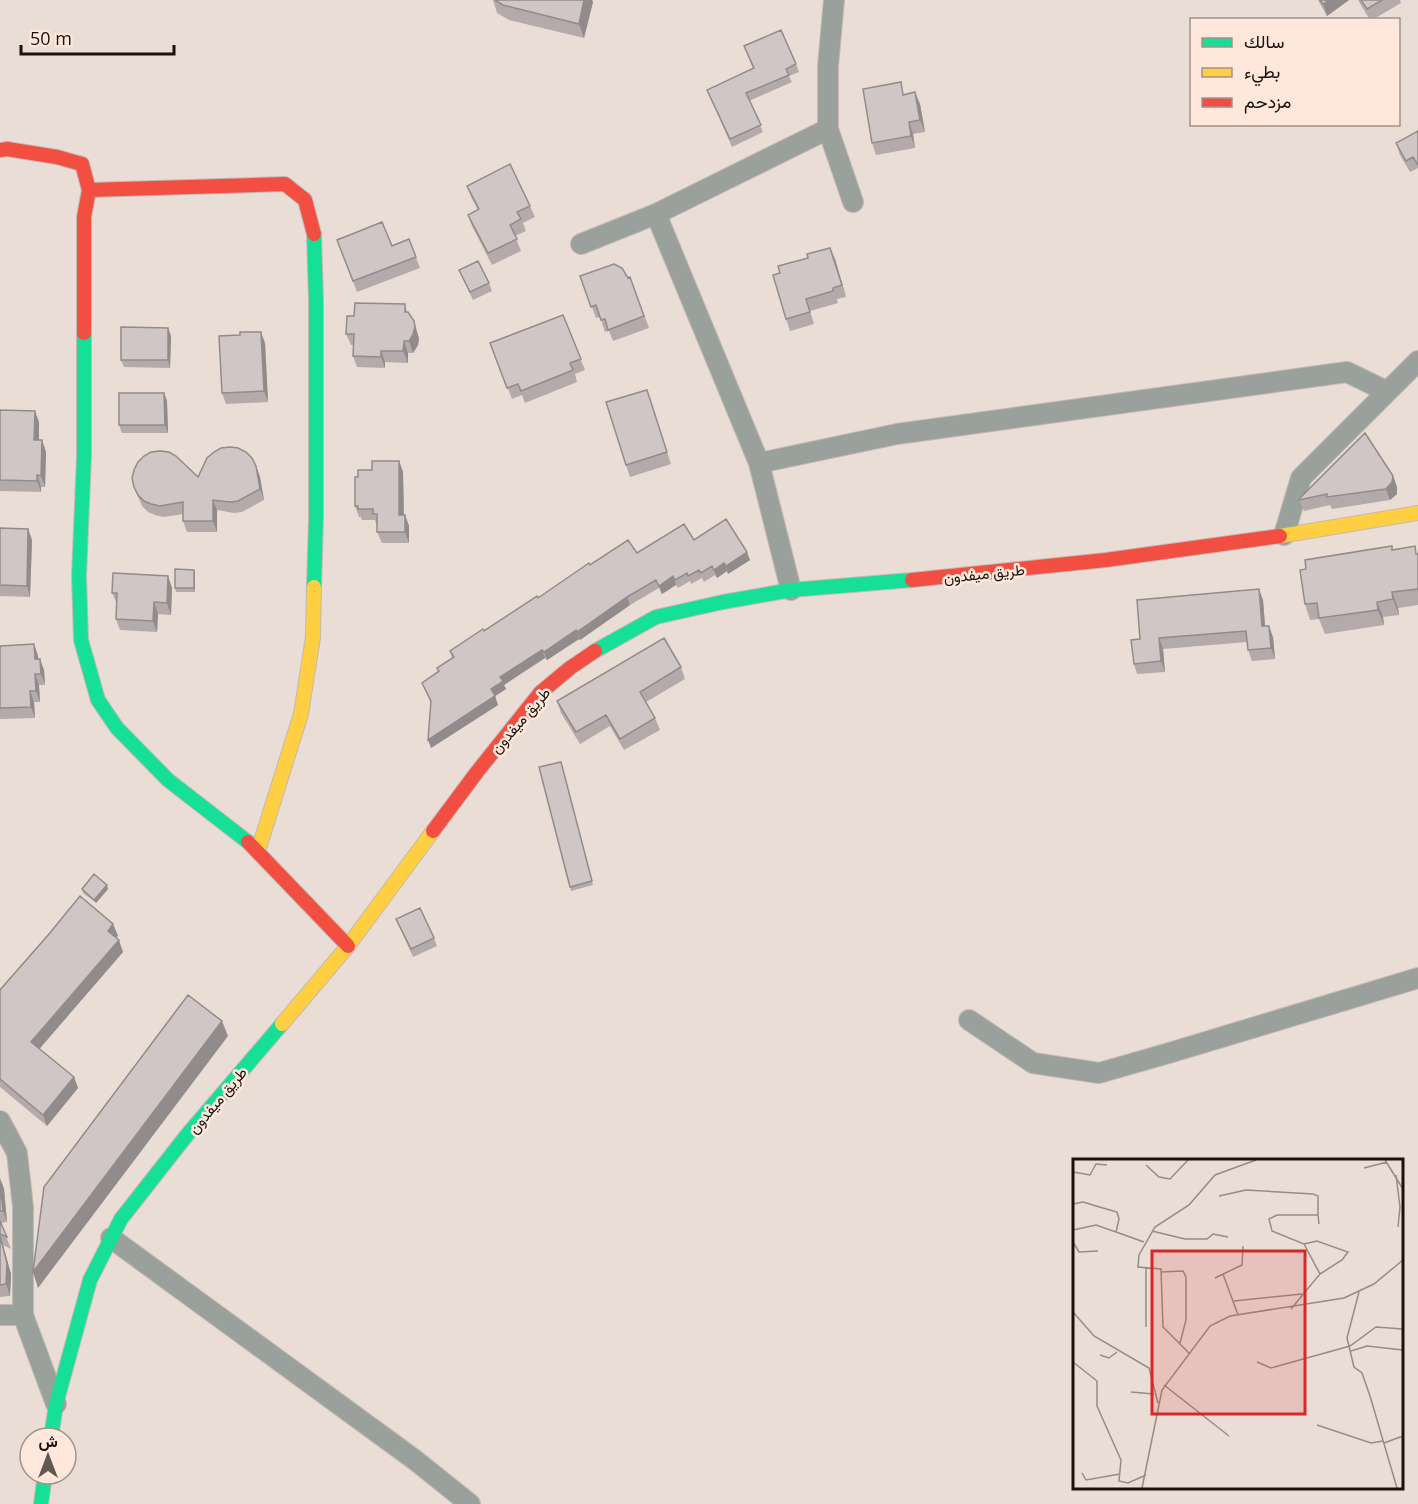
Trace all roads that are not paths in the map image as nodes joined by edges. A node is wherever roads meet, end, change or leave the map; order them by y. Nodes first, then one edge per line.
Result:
1 (834, 0) edge
2 (828, 129) junction
3 (0, 150) edge
4 (89, 190) junction
5 (853, 202) dead end
6 (657, 214) junction
7 (581, 244) dead end
8 (1418, 361) edge
9 (1386, 391) junction
10 (759, 463) junction
11 (1418, 513) edge
12 (1284, 535) junction
13 (791, 590) junction
14 (258, 851) junction
15 (348, 946) junction
16 (1418, 978) edge
17 (969, 1020) dead end
18 (0, 1121) edge
19 (111, 1238) junction
20 (0, 1315) edge
21 (23, 1315) junction
22 (56, 1404) junction
23 (53, 1426) edge
24 (43, 1486) edge
25 (40, 1504) edge
26 (470, 1504) edge

1 - 2 street
2 - 5 street
2 - 6 street
3 - 4 street
4 - 14 street
4 - 14 street
6 - 7 street
6 - 10 street
8 - 9 street
9 - 10 street
9 - 12 street
10 - 13 street
11 - 12 street, طريق ميفدون
12 - 13 street, طريق ميفدون
13 - 15 street, طريق ميفدون
14 - 15 street
15 - 19 street, طريق ميفدون
16 - 17 street
18 - 21 street
19 - 22 street, طريق ميفدون
19 - 26 street
20 - 21 street
21 - 22 street
22 - 23 street, طريق ميفدون
24 - 25 street

